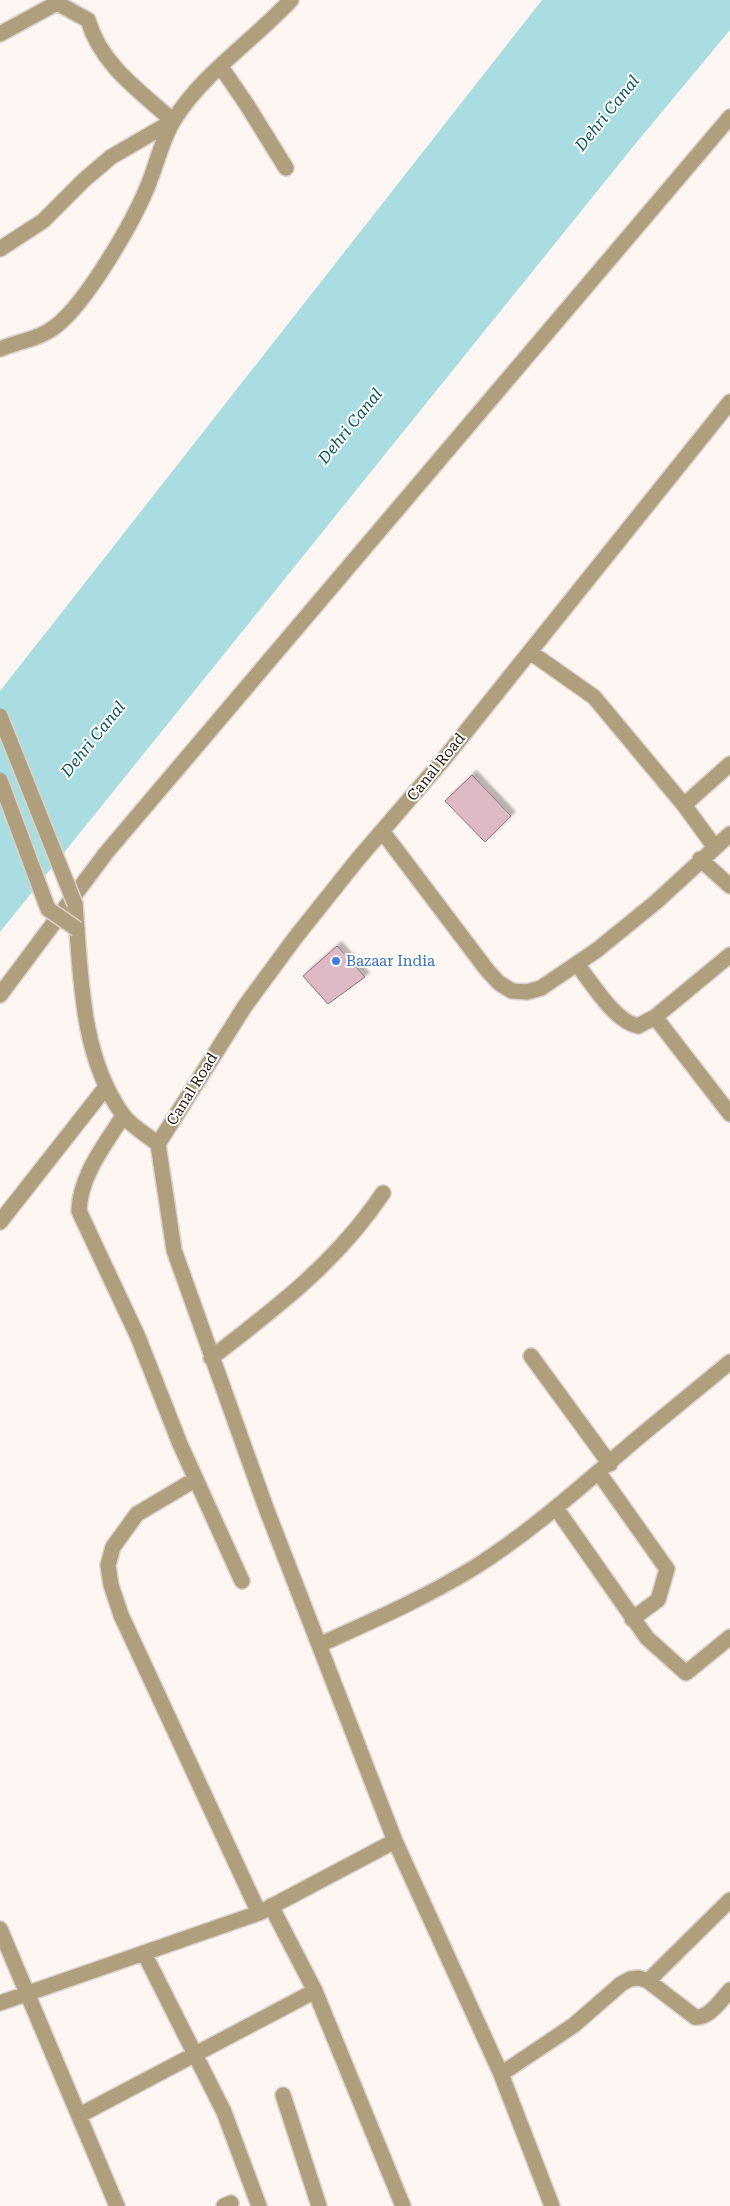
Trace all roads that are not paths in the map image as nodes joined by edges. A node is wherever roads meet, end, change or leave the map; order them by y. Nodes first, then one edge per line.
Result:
1 (291, 0) edge
2 (56, 2) edge
3 (0, 34) edge
4 (221, 67) junction
5 (730, 117) edge
6 (173, 121) junction
7 (286, 168) dead end
8 (0, 249) edge
9 (0, 349) edge
10 (730, 402) edge
11 (530, 652) junction
12 (0, 716) edge
13 (730, 764) edge
14 (0, 780) edge
15 (684, 805) junction
16 (382, 831) junction
17 (730, 834) edge
18 (714, 846) junction
19 (700, 859) junction
20 (730, 886) edge
21 (77, 929) junction
22 (730, 955) edge
23 (577, 964) junction
24 (0, 994) edge
25 (655, 1017) junction
26 (106, 1087) junction
27 (730, 1114) edge
28 (124, 1116) junction
29 (158, 1144) junction
30 (383, 1193) dead end
31 (0, 1222) edge
32 (531, 1356) dead end
33 (211, 1358) junction
34 (730, 1362) edge
35 (604, 1468) junction
36 (196, 1479) junction
37 (556, 1508) junction
38 (242, 1581) dead end
39 (632, 1619) junction
40 (730, 1637) edge
41 (319, 1645) junction
42 (395, 1841) junction
43 (730, 1900) edge
44 (265, 1910) junction
45 (0, 1929) edge
46 (144, 1953) junction
47 (648, 1981) junction
48 (730, 1990) edge
49 (315, 1991) junction
50 (29, 1994) junction
51 (0, 2003) edge
52 (195, 2054) junction
53 (501, 2074) junction
54 (283, 2095) dead end
55 (80, 2115) junction
56 (117, 2206) edge
57 (259, 2206) edge
58 (319, 2206) edge
59 (402, 2206) edge
60 (552, 2206) edge

1 - 4 street
2 - 3 street
2 - 6 street
4 - 6 street
4 - 7 street
5 - 24 street
6 - 8 street
6 - 9 street
10 - 11 street, Canal Road
11 - 15 street
11 - 16 street, Canal Road
12 - 21 street, bridge
13 - 15 street
14 - 21 street, bridge
15 - 18 street
16 - 23 street
16 - 29 street, Canal Road
17 - 18 street
18 - 19 street
19 - 20 street
19 - 23 street
21 - 26 street
22 - 25 street
23 - 25 street
25 - 27 street
26 - 28 street
26 - 31 street
28 - 29 street
28 - 36 street
29 - 33 street
30 - 33 street
32 - 35 street
33 - 41 street
34 - 35 street
35 - 37 street
35 - 39 street
36 - 38 street
36 - 44 street
37 - 39 street
37 - 41 street
39 - 40 street
41 - 42 street
42 - 44 street
42 - 53 street
43 - 47 street
44 - 46 street
44 - 49 street
45 - 50 street
46 - 50 street
46 - 52 street
47 - 48 street
47 - 53 street
49 - 52 street
49 - 59 street
50 - 51 street
50 - 55 street
52 - 55 street
52 - 57 street
53 - 60 street
54 - 58 street
55 - 56 street

